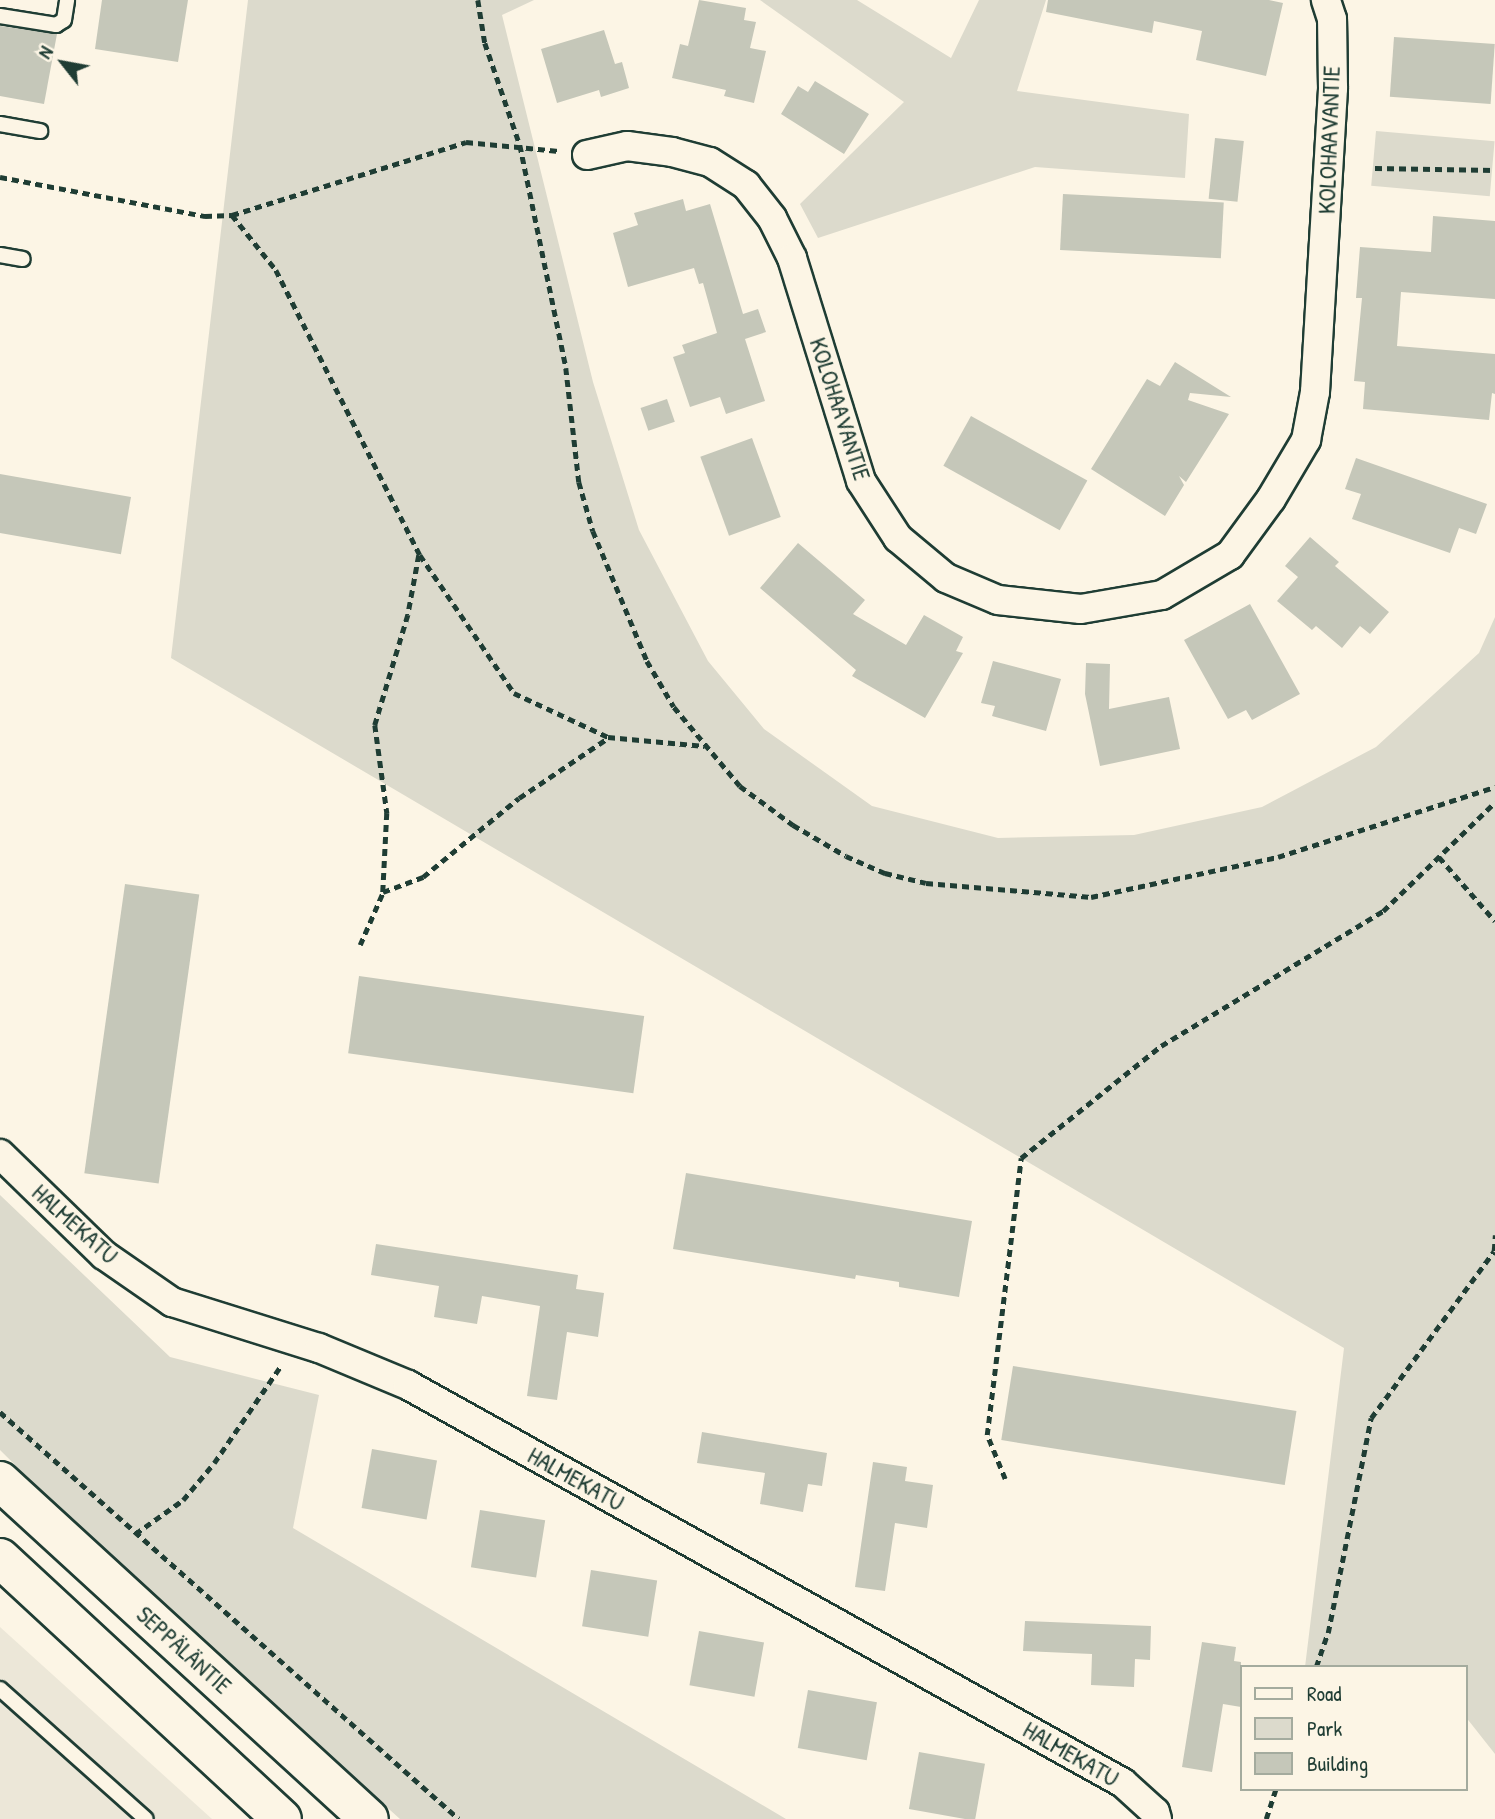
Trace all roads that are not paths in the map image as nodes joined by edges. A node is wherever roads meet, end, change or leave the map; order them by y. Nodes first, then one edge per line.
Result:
1 (67, 0) edge
2 (1326, 0) edge
3 (0, 16) edge
4 (0, 124) edge
5 (40, 131) dead end
6 (587, 155) road end
7 (0, 255) edge
8 (23, 259) dead end
9 (0, 1154) edge
10 (0, 1481) edge
11 (0, 1558) edge
12 (0, 1689) edge
13 (1156, 1815) edge
14 (146, 1819) edge
15 (282, 1819) edge
16 (369, 1819) edge

1 - 3 lane
2 - 6 street, KOLOHAAVANTIE
4 - 5 lane
7 - 8 lane
9 - 13 street, HALMEKATU
10 - 16 main road, SEPPÄLÄNTIE
11 - 15 main road
12 - 14 lane

